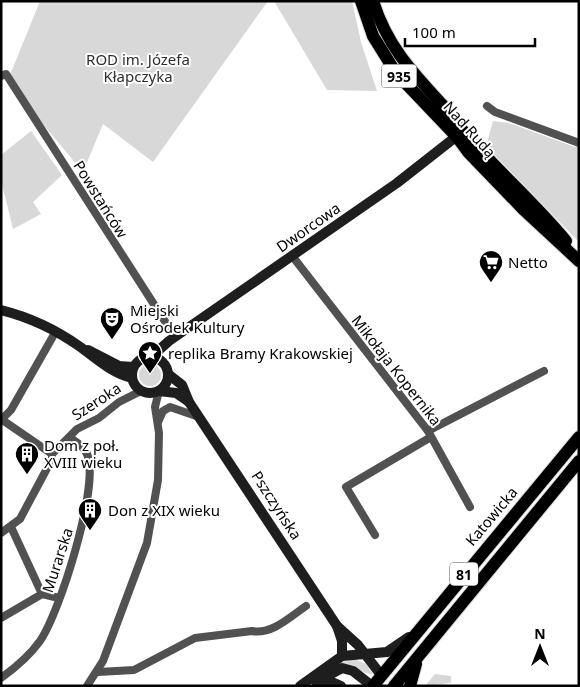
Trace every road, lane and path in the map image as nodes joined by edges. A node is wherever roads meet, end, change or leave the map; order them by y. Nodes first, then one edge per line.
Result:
1 (362, 1) edge
2 (373, 1) edge
3 (3, 75) edge
4 (487, 106) dead end
5 (460, 134) junction
6 (579, 143) edge
7 (293, 257) junction
8 (579, 259) edge
9 (1, 310) edge
10 (56, 331) junction
11 (171, 340) junction
12 (80, 346) junction
13 (150, 357) junction
14 (164, 363) junction
15 (133, 367) junction
16 (544, 371) dead end
17 (168, 374) junction
18 (132, 378) junction
19 (140, 391) junction
20 (159, 391) junction
21 (189, 402) junction
22 (199, 417) junction
23 (1, 420) edge
24 (158, 422) junction
25 (579, 427) edge
26 (429, 434) junction
27 (70, 438) junction
28 (575, 441) edge
29 (52, 454) junction
30 (579, 461) edge
31 (470, 507) dead end
32 (11, 527) junction
33 (1, 533) edge
34 (375, 535) dead end
35 (42, 594) junction
36 (59, 598) junction
37 (306, 606) dead end
38 (1, 618) edge
39 (338, 626) junction
40 (416, 632) junction
41 (421, 652) junction
42 (365, 654) junction
43 (342, 656) junction
44 (98, 672) junction
45 (381, 675) junction
46 (1, 678) edge
47 (315, 683) edge
48 (87, 686) edge
49 (300, 686) edge
50 (341, 686) edge
51 (372, 686) edge
52 (393, 686) edge
53 (410, 686) edge

1 - 5 main road, Nad Rudą / 935
2 - 5 main road, Nad Rudą / 935
3 - 11 street, Powstańców
4 - 6 street
5 - 7 street, Dworcowa
5 - 8 main road, Nad Rudą / 935
7 - 11 street, Dworcowa
7 - 26 street, Mikołaja Kopernika
9 - 10 street
10 - 12 street
10 - 23 street
11 - 13 street, Dworcowa
11 - 14 street
12 - 15 street
12 - 18 street
13 - 14 street
13 - 15 street
14 - 17 street
15 - 18 street
16 - 26 street
17 - 20 street
17 - 21 street, Pszczyńska
18 - 19 street
19 - 20 street
19 - 27 street, Szeroka
20 - 21 street
20 - 24 street
21 - 22 street, Pszczyńska
22 - 24 street
22 - 39 street, Pszczyńska
23 - 29 street
24 - 44 street
25 - 28 main road, Katowicka
26 - 31 street, Mikołaja Kopernika
26 - 34 street
27 - 29 street, Szeroka
27 - 36 street, Murarska
28 - 40 main road, Katowicka / 81
29 - 32 street, Szeroka
30 - 41 main road, 81
32 - 33 street, Szeroka
32 - 35 street
35 - 36 street
35 - 38 street
36 - 46 street, Murarska
37 - 44 street
39 - 42 street, Pszczyńska
39 - 43 street, Pszczyńska
40 - 42 street
40 - 45 main road, Katowicka / 81
41 - 52 main road, 81
41 - 53 main road
42 - 43 street
42 - 45 street, Pszczyńska
43 - 49 street
44 - 48 street
45 - 51 main road, Katowicka / 81
45 - 52 main road, Pszczyńska
47 - 50 street
47 - 51 street

